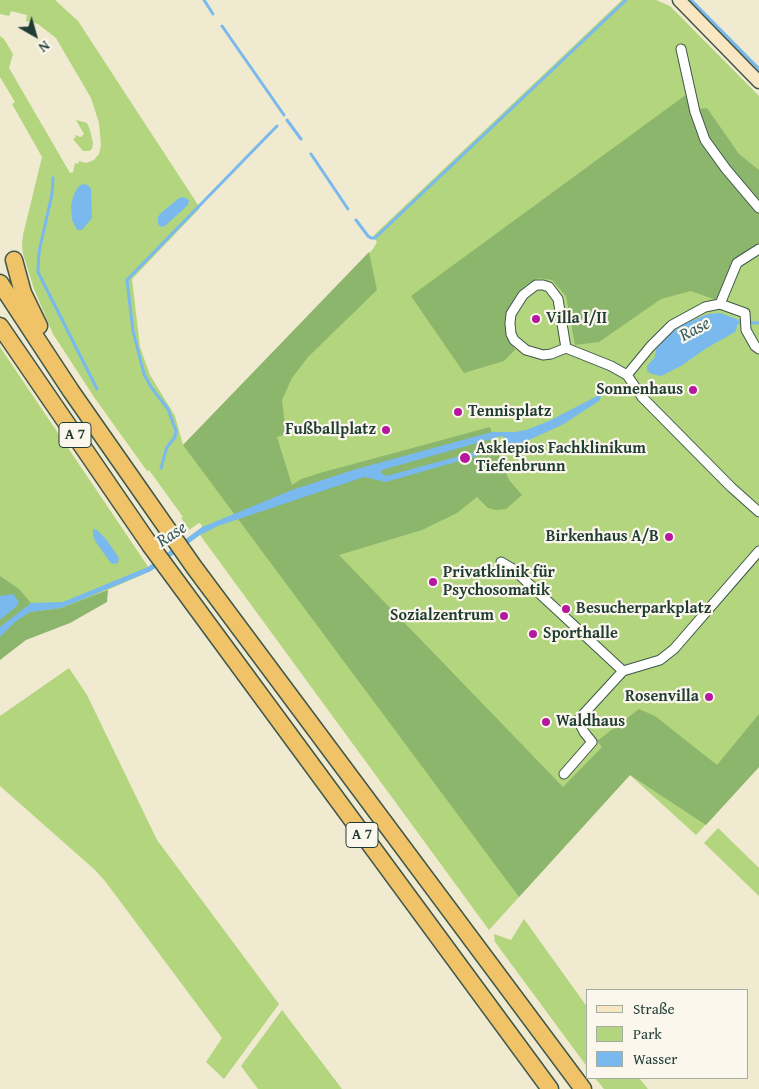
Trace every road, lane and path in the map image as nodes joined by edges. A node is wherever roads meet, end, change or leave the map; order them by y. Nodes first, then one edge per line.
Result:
1 (679, 0) edge
2 (681, 49) dead end
3 (759, 82) edge
4 (759, 208) edge
5 (759, 249) edge
6 (14, 260) dead end
7 (0, 283) edge
8 (720, 304) junction
9 (0, 326) edge
10 (566, 348) junction
11 (759, 349) edge
12 (627, 375) junction
13 (71, 390) junction
14 (759, 512) edge
15 (758, 555) edge
16 (501, 562) dead end
17 (623, 671) junction
18 (564, 774) dead end
19 (550, 1089) edge
20 (583, 1089) edge

1 - 3 street
2 - 4 street
5 - 8 street
6 - 13 highway
7 - 13 highway, A 7
8 - 11 street
8 - 12 street
9 - 19 highway, A 7
10 - 10 street
10 - 12 street
12 - 14 street
13 - 20 highway, A 7
15 - 17 street
16 - 17 street
17 - 18 street

